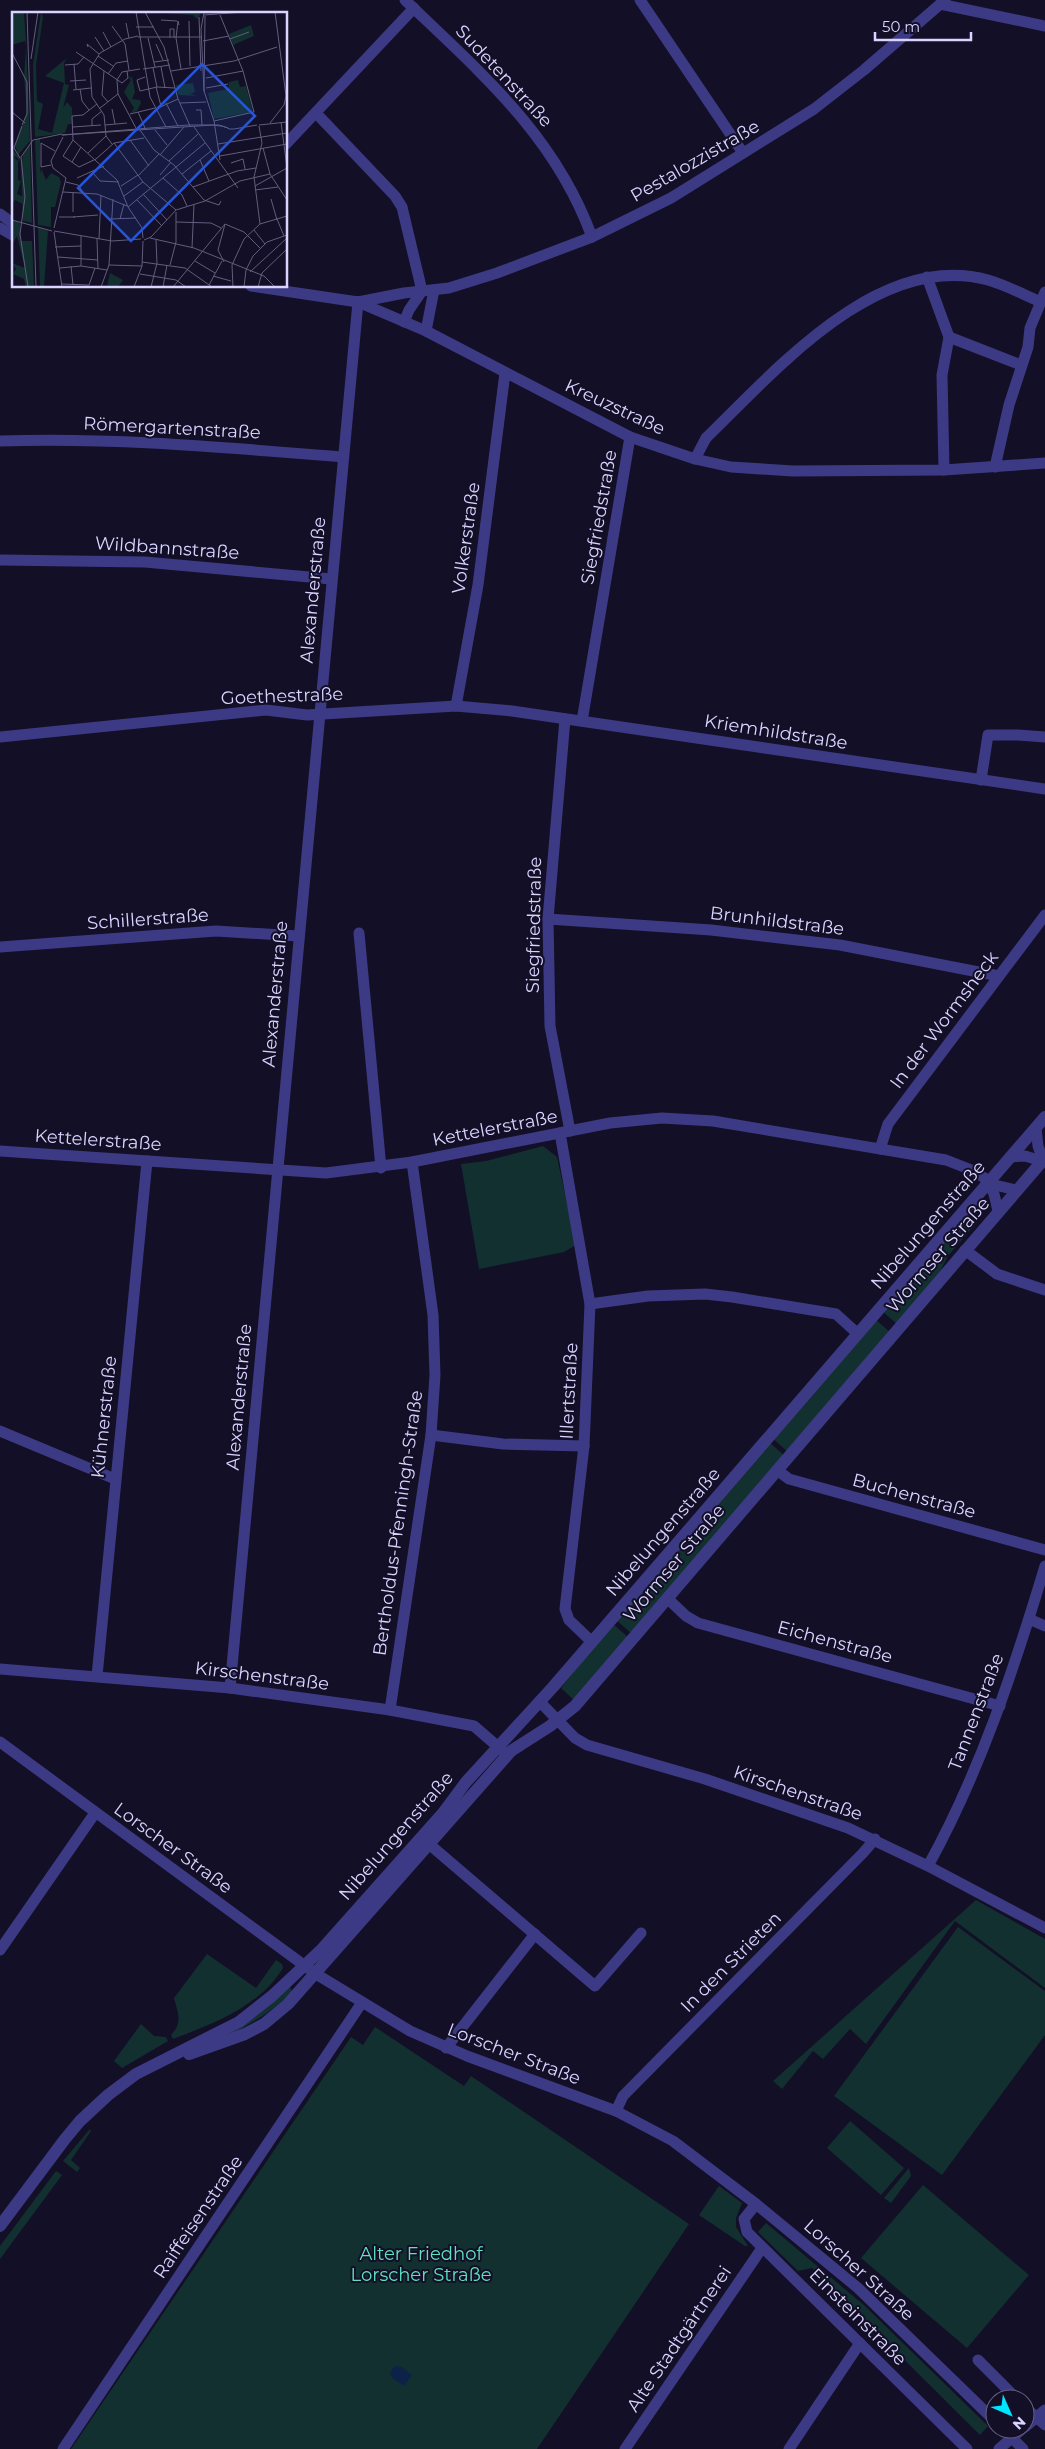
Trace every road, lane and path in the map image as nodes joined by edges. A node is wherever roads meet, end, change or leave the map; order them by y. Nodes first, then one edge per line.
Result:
1 (640, 0) edge
2 (942, 2) edge
3 (409, 4) edge
4 (1045, 26) edge
5 (316, 113) junction
6 (288, 142) edge
7 (743, 153) junction
8 (0, 214) edge
9 (12, 223) edge
10 (0, 228) edge
11 (12, 235) edge
12 (592, 237) junction
13 (927, 277) junction
14 (264, 288) edge
15 (434, 290) junction
16 (422, 291) junction
17 (1043, 297) edge
18 (358, 302) junction
19 (404, 322) junction
20 (426, 331) junction
21 (949, 337) junction
22 (1021, 365) junction
23 (505, 373) junction
24 (630, 437) junction
25 (0, 441) edge
26 (343, 457) junction
27 (695, 459) junction
28 (1045, 464) edge
29 (995, 467) junction
30 (944, 470) junction
31 (0, 560) edge
32 (331, 579) junction
33 (456, 706) junction
34 (319, 714) junction
35 (565, 719) junction
36 (582, 721) junction
37 (0, 737) edge
38 (1045, 738) edge
39 (981, 780) junction
40 (1045, 789) edge
41 (1045, 915) edge
42 (548, 919) junction
43 (358, 933) dead end
44 (298, 936) junction
45 (0, 947) edge
46 (999, 976) junction
47 (1045, 1118) edge
48 (1036, 1128) junction
49 (565, 1132) junction
50 (880, 1149) junction
51 (0, 1151) edge
52 (1010, 1157) junction
53 (1044, 1160) edge
54 (147, 1162) junction
55 (412, 1162) junction
56 (381, 1168) junction
57 (278, 1171) junction
58 (988, 1182) junction
59 (1016, 1190) junction
60 (998, 1211) junction
61 (965, 1250) junction
62 (1045, 1290) edge
63 (590, 1304) junction
64 (858, 1334) junction
65 (0, 1431) edge
66 (431, 1435) junction
67 (584, 1446) junction
68 (777, 1470) junction
69 (115, 1478) junction
70 (1045, 1550) edge
71 (1045, 1566) edge
72 (667, 1598) junction
73 (1029, 1619) junction
74 (1045, 1626) edge
75 (592, 1642) junction
76 (0, 1669) edge
77 (98, 1676) junction
78 (230, 1688) junction
79 (540, 1702) junction
80 (1000, 1706) junction
81 (390, 1710) junction
82 (558, 1721) junction
83 (0, 1742) edge
84 (503, 1751) junction
85 (96, 1813) junction
86 (875, 1839) junction
87 (429, 1844) junction
88 (928, 1866) junction
89 (1045, 1928) edge
90 (641, 1933) dead end
91 (535, 1934) junction
92 (0, 1950) edge
93 (305, 1966) junction
94 (316, 1974) junction
95 (361, 2004) junction
96 (446, 2048) junction
97 (152, 2066) junction
98 (616, 2111) junction
99 (756, 2204) junction
100 (0, 2226) edge
101 (762, 2248) junction
102 (860, 2344) junction
103 (978, 2360) dead end
104 (1007, 2389) edge
105 (985, 2411) edge
106 (1013, 2439) edge
107 (63, 2449) edge
108 (625, 2449) edge
109 (788, 2449) edge
110 (967, 2449) edge
111 (1023, 2449) edge

1 - 7 street
2 - 4 street, Pestalozzistraße
2 - 7 street, Pestalozzistraße
3 - 5 street
3 - 12 street, Sudetenstraße
5 - 6 street
5 - 16 street
7 - 12 street, Pestalozzistraße
8 - 9 street
10 - 11 street
12 - 15 street, Pestalozzistraße
13 - 17 street
13 - 21 street
13 - 27 street
14 - 18 street, Kreuzstraße
15 - 16 street, Pestalozzistraße
15 - 20 street
16 - 18 street, Pestalozzistraße
16 - 19 street
17 - 22 street
18 - 19 street, Kreuzstraße
18 - 26 street, Alexanderstraße
19 - 20 street, Kreuzstraße
20 - 23 street, Kreuzstraße
21 - 22 street
21 - 30 street
22 - 29 street
23 - 24 street, Kreuzstraße
23 - 33 street, Volkerstraße
24 - 27 street, Kreuzstraße
24 - 36 street, Siegfriedstraße
25 - 26 street, Römergartenstraße
26 - 32 street, Alexanderstraße
27 - 30 street, Kreuzstraße
28 - 29 street, Kreuzstraße
29 - 30 street, Kreuzstraße
31 - 32 street, Wildbannstraße
32 - 34 street, Alexanderstraße
33 - 34 street, Goethestraße
33 - 35 street, Goethestraße
34 - 37 street, Goethestraße
34 - 44 street, Alexanderstraße
35 - 36 street, Kriemhildstraße
35 - 42 street, Siegfriedstraße
36 - 39 street, Kriemhildstraße
38 - 39 street
39 - 40 street, Kriemhildstraße
41 - 46 street, In der Wormsheck
42 - 46 street, Brunhildstraße
42 - 49 street, Siegfriedstraße
43 - 56 street
44 - 45 street, Schillerstraße
44 - 57 street, Alexanderstraße
46 - 50 street, In der Wormsheck
47 - 48 street, Nibelungenstraße
48 - 52 street, Nibelungenstraße
48 - 53 street
49 - 50 street, Kettelerstraße
49 - 55 street, Kettelerstraße
49 - 63 street, Illertstraße
50 - 58 street, Kettelerstraße
51 - 54 street, Kettelerstraße
52 - 53 street
52 - 58 street, Nibelungenstraße
53 - 59 street, Wormser Straße
54 - 57 street, Kettelerstraße
54 - 69 street, Kühnerstraße
55 - 56 street, Kettelerstraße
55 - 66 street, Bertholdus-Pfenningh-Straße
56 - 57 street, Kettelerstraße
57 - 78 street, Alexanderstraße
58 - 59 street, Kettelerstraße
58 - 60 street
58 - 64 street, Nibelungenstraße
59 - 60 street, Wormser Straße
60 - 61 street, Wormser Straße
61 - 62 street
61 - 68 street, Wormser Straße
63 - 64 street
63 - 67 street, Illertstraße
64 - 75 street, Nibelungenstraße
65 - 69 street
66 - 67 street
66 - 81 street, Bertholdus-Pfenningh-Straße
67 - 75 street, Illertstraße
68 - 70 street, Buchenstraße
68 - 72 street, Wormser Straße
69 - 77 street, Kühnerstraße
71 - 73 street, Tannenstraße
72 - 80 street, Eichenstraße
72 - 82 street, Wormser Straße
73 - 74 street
73 - 80 street, Tannenstraße
75 - 79 street, Nibelungenstraße
76 - 77 street, Kirschenstraße
77 - 78 street, Kirschenstraße
78 - 81 street, Kirschenstraße
79 - 82 street, Kirschenstraße
79 - 84 street, Nibelungenstraße
80 - 88 street, Tannenstraße
81 - 84 street, Kirschenstraße
82 - 84 street, Wormser Straße
82 - 86 street, Kirschenstraße
83 - 85 street, Lorscher Straße
84 - 87 street, Wormser Straße
84 - 93 street, Nibelungenstraße
85 - 92 street
85 - 93 street, Lorscher Straße
86 - 88 street, Kirschenstraße
86 - 98 street, In den Strieten
87 - 91 street
87 - 94 street, Wormser Straße
88 - 89 street, Kirschenstraße
90 - 91 street
91 - 96 street
93 - 94 street, Lorscher Straße
93 - 97 street, Nibelungenstraße
94 - 95 street, Lorscher Straße
94 - 97 street, Wormser Straße
95 - 96 street, Lorscher Straße
95 - 107 street, Raiffeisenstraße
96 - 98 street, Lorscher Straße
97 - 100 street
98 - 99 street, Lorscher Straße
99 - 101 street, Einsteinstraße
99 - 105 street, Lorscher Straße
101 - 102 street, Einsteinstraße
101 - 108 street, Alte Stadtgärtnerei
102 - 109 street
102 - 110 street, Einsteinstraße
103 - 104 street
106 - 111 street

